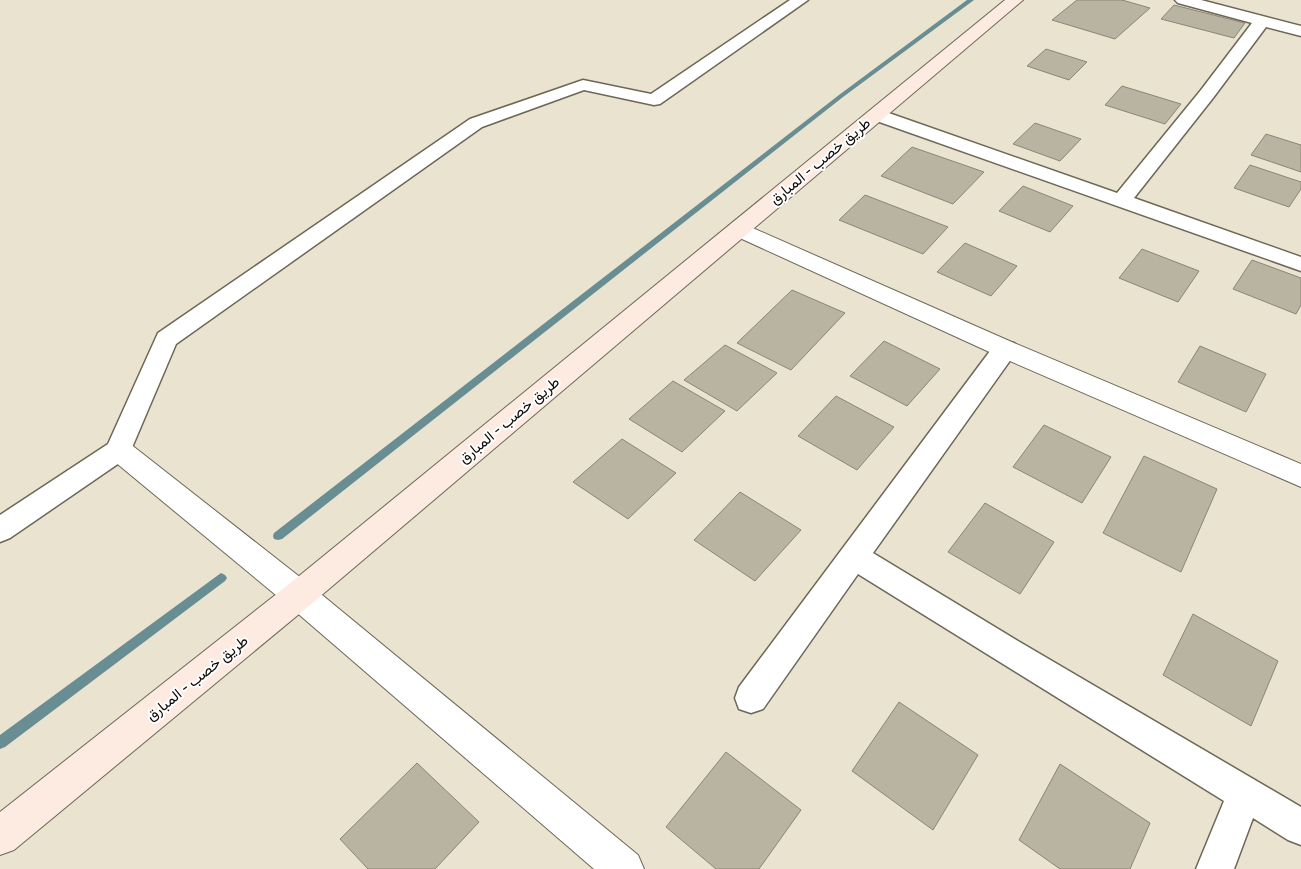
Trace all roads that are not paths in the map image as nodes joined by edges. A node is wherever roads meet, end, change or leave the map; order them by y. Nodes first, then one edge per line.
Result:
1 (800, 0) edge
2 (1015, 0) edge
3 (1183, 0) edge
4 (1262, 21) junction
5 (1301, 30) edge
6 (877, 114) junction
7 (1121, 201) junction
8 (739, 229) junction
9 (1301, 264) edge
10 (1005, 348) junction
11 (120, 450) junction
12 (1301, 476) edge
13 (0, 530) edge
14 (855, 557) junction
15 (299, 596) junction
16 (751, 698) dead end
17 (1245, 794) junction
18 (1301, 827) edge
19 (0, 836) edge
20 (624, 869) edge
21 (1215, 869) edge

1 - 11 street
2 - 6 main road, طريق خصب - المبارق
3 - 4 street
4 - 5 street
4 - 7 street
6 - 7 street
6 - 8 main road, طريق خصب - المبارق
7 - 9 street
8 - 10 street
8 - 15 main road, طريق خصب - المبارق
10 - 12 street
10 - 14 street
11 - 13 street
11 - 15 street
14 - 16 street
14 - 17 street
15 - 19 main road, طريق خصب - المبارق
15 - 20 street
17 - 18 street
17 - 21 street

